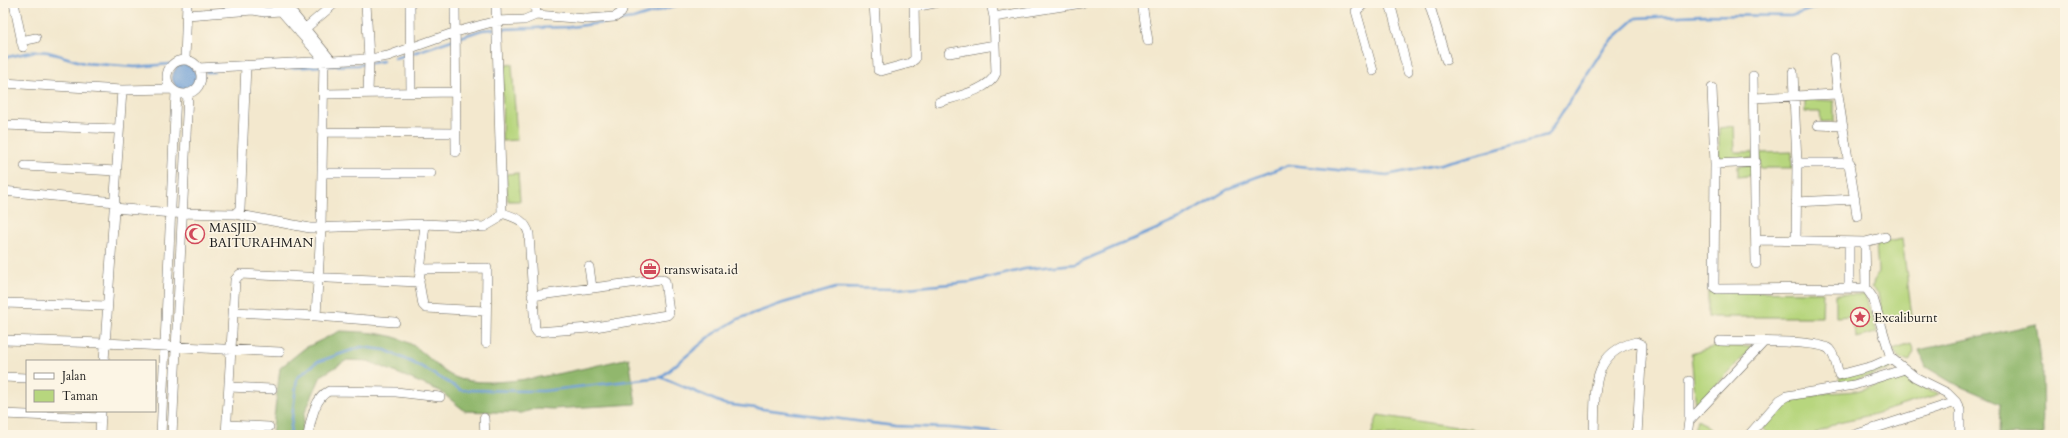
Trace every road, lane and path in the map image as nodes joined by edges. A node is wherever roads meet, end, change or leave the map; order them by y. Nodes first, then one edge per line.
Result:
1 (14, 3) edge
2 (187, 3) edge
3 (274, 3) edge
4 (336, 3) edge
5 (366, 3) edge
6 (410, 3) edge
7 (455, 3) edge
8 (496, 3) edge
9 (535, 3) edge
10 (624, 3) edge
11 (874, 3) edge
12 (935, 3) edge
13 (991, 3) edge
14 (1082, 3) edge
15 (1142, 3) edge
16 (1365, 3) edge
17 (1390, 3) edge
18 (1430, 3) edge
19 (914, 5) edge
20 (256, 6) edge
21 (283, 7) edge
22 (536, 15) junction
23 (187, 16) junction
24 (994, 17) junction
25 (496, 27) junction
26 (302, 32) junction
27 (456, 37) junction
28 (36, 38) dead end
29 (1148, 42) dead end
30 (995, 45) junction
31 (410, 53) junction
32 (949, 53) dead end
33 (1834, 58) dead end
34 (185, 60) junction
35 (1446, 60) dead end
36 (326, 62) junction
37 (369, 62) junction
38 (246, 65) junction
39 (198, 68) junction
40 (1373, 71) dead end
41 (1408, 72) dead end
42 (1793, 72) dead end
43 (1753, 76) dead end
44 (3, 83) edge
45 (1712, 88) dead end
46 (122, 90) junction
47 (174, 91) junction
48 (411, 92) junction
49 (456, 92) junction
50 (188, 93) junction
51 (368, 93) junction
52 (324, 94) junction
53 (1837, 94) junction
54 (1793, 96) junction
55 (1754, 98) junction
56 (939, 102) dead end
57 (3, 125) edge
58 (1818, 125) dead end
59 (1843, 126) junction
60 (118, 129) junction
61 (324, 132) junction
62 (456, 133) junction
63 (174, 141) junction
64 (186, 142) junction
65 (456, 152) dead end
66 (1756, 162) junction
67 (1797, 163) junction
68 (1850, 163) junction
69 (1715, 164) junction
70 (25, 166) dead end
71 (116, 171) junction
72 (322, 173) junction
73 (431, 173) dead end
74 (3, 191) edge
75 (1855, 199) junction
76 (1796, 202) junction
77 (114, 205) junction
78 (172, 213) junction
79 (183, 213) junction
80 (502, 213) junction
81 (235, 214) junction
82 (1857, 216) dead end
83 (425, 224) junction
84 (321, 227) junction
85 (1885, 237) dead end
86 (1756, 240) junction
87 (1796, 240) junction
88 (1849, 242) junction
89 (1865, 242) junction
90 (1756, 264) dead end
91 (590, 267) dead end
92 (421, 269) junction
93 (319, 278) junction
94 (419, 282) junction
95 (592, 288) junction
96 (1849, 288) junction
97 (1866, 288) junction
98 (532, 296) junction
99 (3, 303) edge
100 (106, 306) junction
101 (485, 311) junction
102 (234, 312) junction
103 (316, 316) junction
104 (395, 322) dead end
105 (3, 340) edge
106 (1720, 341) dead end
107 (105, 343) junction
108 (486, 343) dead end
109 (1763, 343) junction
110 (166, 346) junction
111 (176, 346) junction
112 (231, 349) junction
113 (280, 352) dead end
114 (1891, 358) junction
115 (104, 360) edge
116 (1905, 369) junction
117 (1839, 375) junction
118 (3, 377) edge
119 (26, 378) edge
120 (1689, 381) dead end
121 (229, 387) junction
122 (1834, 388) junction
123 (272, 389) dead end
124 (440, 397) dead end
125 (1956, 402) junction
126 (3, 414) edge
127 (101, 414) edge
128 (484, 418) dead end
129 (1689, 422) junction
130 (227, 425) junction
131 (269, 427) dead end
132 (100, 435) edge
133 (161, 435) edge
134 (172, 435) edge
135 (226, 435) edge
136 (308, 435) edge
137 (485, 435) edge
138 (1594, 435) edge
139 (1638, 435) edge
140 (1687, 435) edge
141 (1749, 435) edge
142 (1854, 435) edge
143 (1960, 435) edge

1 - 28 street
2 - 23 street
3 - 21 street
4 - 26 street
5 - 37 street
6 - 31 street
7 - 27 street
8 - 25 street
9 - 22 street
10 - 22 street
11 - 19 street
12 - 19 street
13 - 24 street
14 - 24 street
15 - 29 street
16 - 40 street
17 - 41 street
18 - 35 street
20 - 21 street
20 - 23 street
21 - 26 street
22 - 25 street
23 - 34 street
24 - 30 street
25 - 27 street
25 - 80 street
26 - 36 street
27 - 31 street
27 - 49 street
30 - 32 street
30 - 56 street
31 - 37 street
31 - 48 street
33 - 53 street
34 - 39 street
34 - 47 street
36 - 37 street
36 - 38 street
36 - 52 street
37 - 51 street
38 - 39 street
38 - 81 street
39 - 50 street
42 - 54 street
43 - 55 street
44 - 46 street
45 - 69 street
46 - 47 street
46 - 60 street
47 - 50 street
47 - 63 street
48 - 49 street
48 - 51 street
49 - 62 street
50 - 64 street
51 - 52 street
52 - 61 street
53 - 54 street
53 - 59 street
54 - 55 street
54 - 67 street
55 - 66 street
57 - 60 street
58 - 59 street
59 - 68 street
60 - 71 street
61 - 62 street
61 - 72 street
62 - 65 street
63 - 64 street
63 - 78 street
64 - 79 street
66 - 69 street
66 - 86 street
67 - 68 street
67 - 76 street
68 - 75 street
69 - 96 street
70 - 71 street
71 - 77 street
72 - 73 street
72 - 84 street
74 - 77 street
75 - 76 street
75 - 82 street
76 - 87 street
77 - 78 street
77 - 100 street
78 - 79 street
78 - 110 street
79 - 81 street
79 - 111 street
80 - 83 street
80 - 98 street
81 - 84 street
83 - 84 street
83 - 92 street
84 - 93 street
85 - 89 street
86 - 87 street
86 - 90 street
87 - 88 street
88 - 89 street
88 - 96 street
89 - 97 street
91 - 95 street
92 - 94 street
92 - 101 street
93 - 94 street
93 - 102 street
93 - 103 street
94 - 101 street
95 - 98 street
95 - 98 street
96 - 97 street
97 - 114 street
99 - 100 street
100 - 107 street
101 - 108 street
102 - 103 street
102 - 112 street
103 - 104 street
105 - 107 street
106 - 109 street
107 - 110 street
107 - 115 street
109 - 117 street
109 - 129 street
110 - 111 street
110 - 133 street
111 - 112 street
111 - 134 street
112 - 113 street
112 - 121 street
114 - 116 street
114 - 117 street
116 - 122 street
116 - 125 street
117 - 122 street
118 - 119 street
120 - 129 street
121 - 123 street
121 - 130 street
122 - 141 street
124 - 136 street
125 - 142 street
125 - 143 street
126 - 127 street
127 - 132 street
128 - 137 street
129 - 140 street
130 - 131 street
130 - 135 street
138 - 139 street

